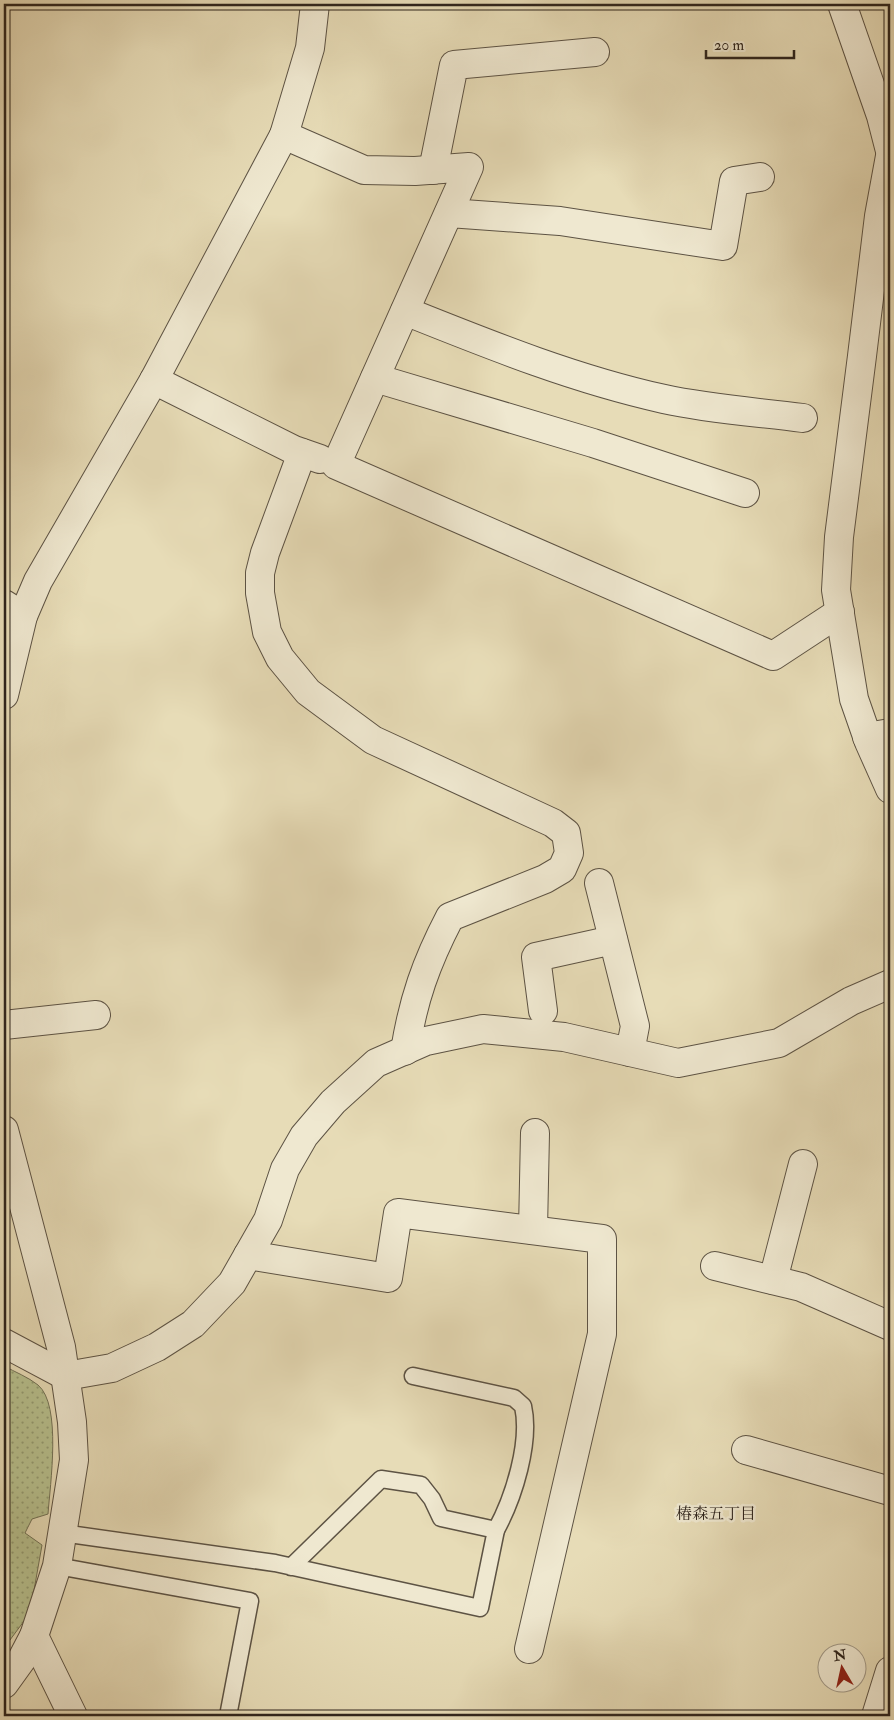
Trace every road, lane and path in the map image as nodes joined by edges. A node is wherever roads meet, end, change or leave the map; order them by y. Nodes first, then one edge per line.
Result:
1 (315, 4) edge
2 (842, 4) edge
3 (595, 52) dead end
4 (284, 136) junction
5 (890, 151) edge
6 (890, 156) edge
7 (433, 170) junction
8 (760, 177) dead end
9 (448, 212) junction
10 (405, 311) junction
11 (374, 378) junction
12 (154, 380) junction
13 (803, 418) dead end
14 (302, 453) junction
15 (336, 464) junction
16 (745, 493) dead end
17 (13, 610) edge
18 (840, 612) junction
19 (4, 695) edge
20 (878, 735) edge
21 (890, 789) edge
22 (599, 883) dead end
23 (613, 940) junction
24 (890, 984) edge
25 (543, 1011) dead end
26 (96, 1015) dead end
27 (4, 1025) edge
28 (406, 1051) junction
29 (630, 1052) junction
30 (4, 1130) edge
31 (535, 1133) dead end
32 (803, 1164) dead end
33 (10, 1186) edge
34 (533, 1230) junction
35 (248, 1255) junction
36 (715, 1266) dead end
37 (773, 1280) junction
38 (890, 1326) edge
39 (4, 1343) edge
40 (66, 1376) junction
41 (413, 1376) dead end
42 (746, 1450) dead end
43 (890, 1491) edge
44 (496, 1530) junction
45 (62, 1533) junction
46 (57, 1566) junction
47 (292, 1566) junction
48 (34, 1636) junction
49 (529, 1649) dead end
50 (890, 1671) edge
51 (4, 1684) edge
52 (73, 1716) edge
53 (228, 1716) edge
54 (876, 1716) edge

1 - 4 street
2 - 5 street
3 - 7 street
4 - 7 street
4 - 12 street
6 - 18 street
7 - 9 street
8 - 9 street
9 - 10 street
10 - 11 street
10 - 13 street
11 - 15 street
11 - 16 street
12 - 14 street
12 - 17 street
14 - 15 street
14 - 28 street
15 - 18 street
17 - 19 street
18 - 20 street
20 - 21 street
22 - 23 street
23 - 25 street
23 - 29 street
24 - 29 street
26 - 27 street
28 - 29 street
28 - 35 street
30 - 33 street
31 - 34 street
32 - 37 street
33 - 40 street
34 - 35 street
34 - 49 street
35 - 40 street
36 - 37 street
37 - 38 street
39 - 40 street
40 - 45 street
41 - 44 lane
42 - 43 street
44 - 47 lane
44 - 47 lane
45 - 46 street
45 - 47 lane
46 - 48 street
46 - 53 lane
48 - 51 street
48 - 52 street
50 - 54 street

